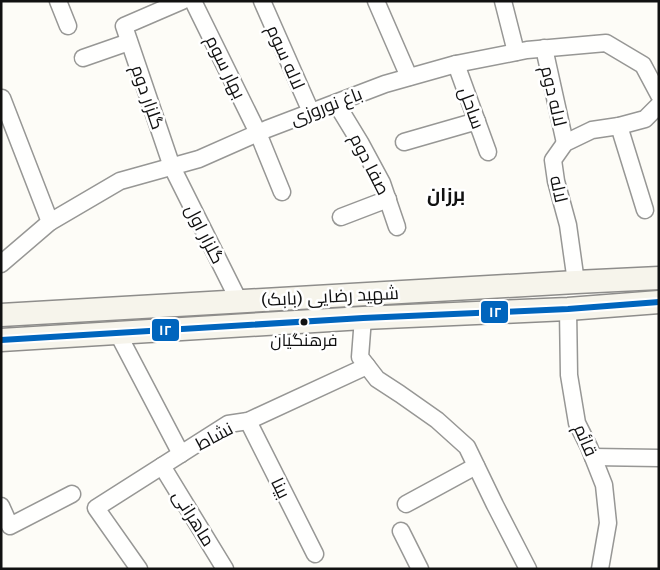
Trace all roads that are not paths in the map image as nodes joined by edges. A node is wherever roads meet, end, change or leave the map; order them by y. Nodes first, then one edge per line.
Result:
1 (58, 1) edge
2 (182, 1) edge
3 (194, 1) edge
4 (262, 1) edge
5 (376, 1) edge
6 (503, 1) edge
7 (157, 6) edge
8 (68, 26) dead end
9 (126, 34) junction
10 (544, 48) junction
11 (516, 52) junction
12 (83, 58) dead end
13 (456, 64) junction
14 (409, 77) junction
15 (659, 95) edge
16 (2, 98) edge
17 (336, 103) junction
18 (659, 105) edge
19 (311, 112) junction
20 (477, 121) junction
21 (619, 126) junction
22 (258, 133) junction
23 (404, 142) dead end
24 (565, 143) junction
25 (488, 152) dead end
26 (172, 167) junction
27 (282, 192) dead end
28 (388, 199) junction
29 (645, 210) dead end
30 (342, 217) dead end
31 (50, 222) junction
32 (397, 227) dead end
33 (1, 263) edge
34 (659, 278) edge
35 (576, 282) junction
36 (239, 301) junction
37 (659, 302) edge
38 (568, 309) junction
39 (1, 315) edge
40 (363, 318) junction
41 (117, 332) junction
42 (1, 340) edge
43 (367, 366) junction
44 (248, 421) junction
45 (181, 454) junction
46 (593, 457) junction
47 (659, 458) edge
48 (162, 466) junction
49 (476, 466) junction
50 (72, 494) dead end
51 (406, 504) dead end
52 (1, 506) edge
53 (400, 531) dead end
54 (315, 554) dead end
55 (599, 568) edge
56 (139, 569) edge
57 (226, 569) edge
58 (420, 569) edge
59 (528, 569) edge

1 - 8 street
2 - 7 street
3 - 22 street, بهار سوم
4 - 19 street, لاله سوم
5 - 14 street
6 - 11 street
7 - 9 street
9 - 12 street
9 - 26 street, گلزار دوم
10 - 11 street, باغ نوروزی
10 - 15 street, باغ نوروزی
10 - 24 street, لاله دوم
11 - 13 street, باغ نوروزی
13 - 14 street, باغ نوروزی
13 - 20 street, ساحل
14 - 17 street, باغ نوروزی
16 - 31 street
17 - 19 street, باغ نوروزی
17 - 28 street, صفا دوم
18 - 21 street
19 - 22 street, باغ نوروزی
20 - 23 street
20 - 25 street, ساحل
21 - 24 street
21 - 29 street
22 - 26 street, باغ نوروزی
22 - 27 street, بهار سوم
24 - 35 street, لاله
26 - 31 street, باغ نوروزی
26 - 36 street, گلزار اول
28 - 30 street
28 - 32 street, صفا دوم
31 - 33 street, باغ نوروزی
34 - 35 main road, شهید رضایی (بابک)
35 - 36 main road, شهید رضایی (بابک)
36 - 39 main road, شهید رضایی (بابک)
37 - 38 main road, شهید رضایی (بابک)
38 - 40 main road, شهید رضایی (بابک)
38 - 46 street, قائم
40 - 41 main road, شهید رضایی (بابک)
40 - 43 street
41 - 42 main road, شهید رضایی (بابک)
41 - 45 street
43 - 44 street, نشاط
43 - 49 street
44 - 45 street, نشاط
44 - 54 street, بینا
45 - 48 street, نشاط
46 - 47 street
46 - 55 street, قائم
48 - 56 street, نشاط
48 - 57 street, ماهرانی
49 - 51 street
49 - 59 street
50 - 52 street
53 - 58 street

